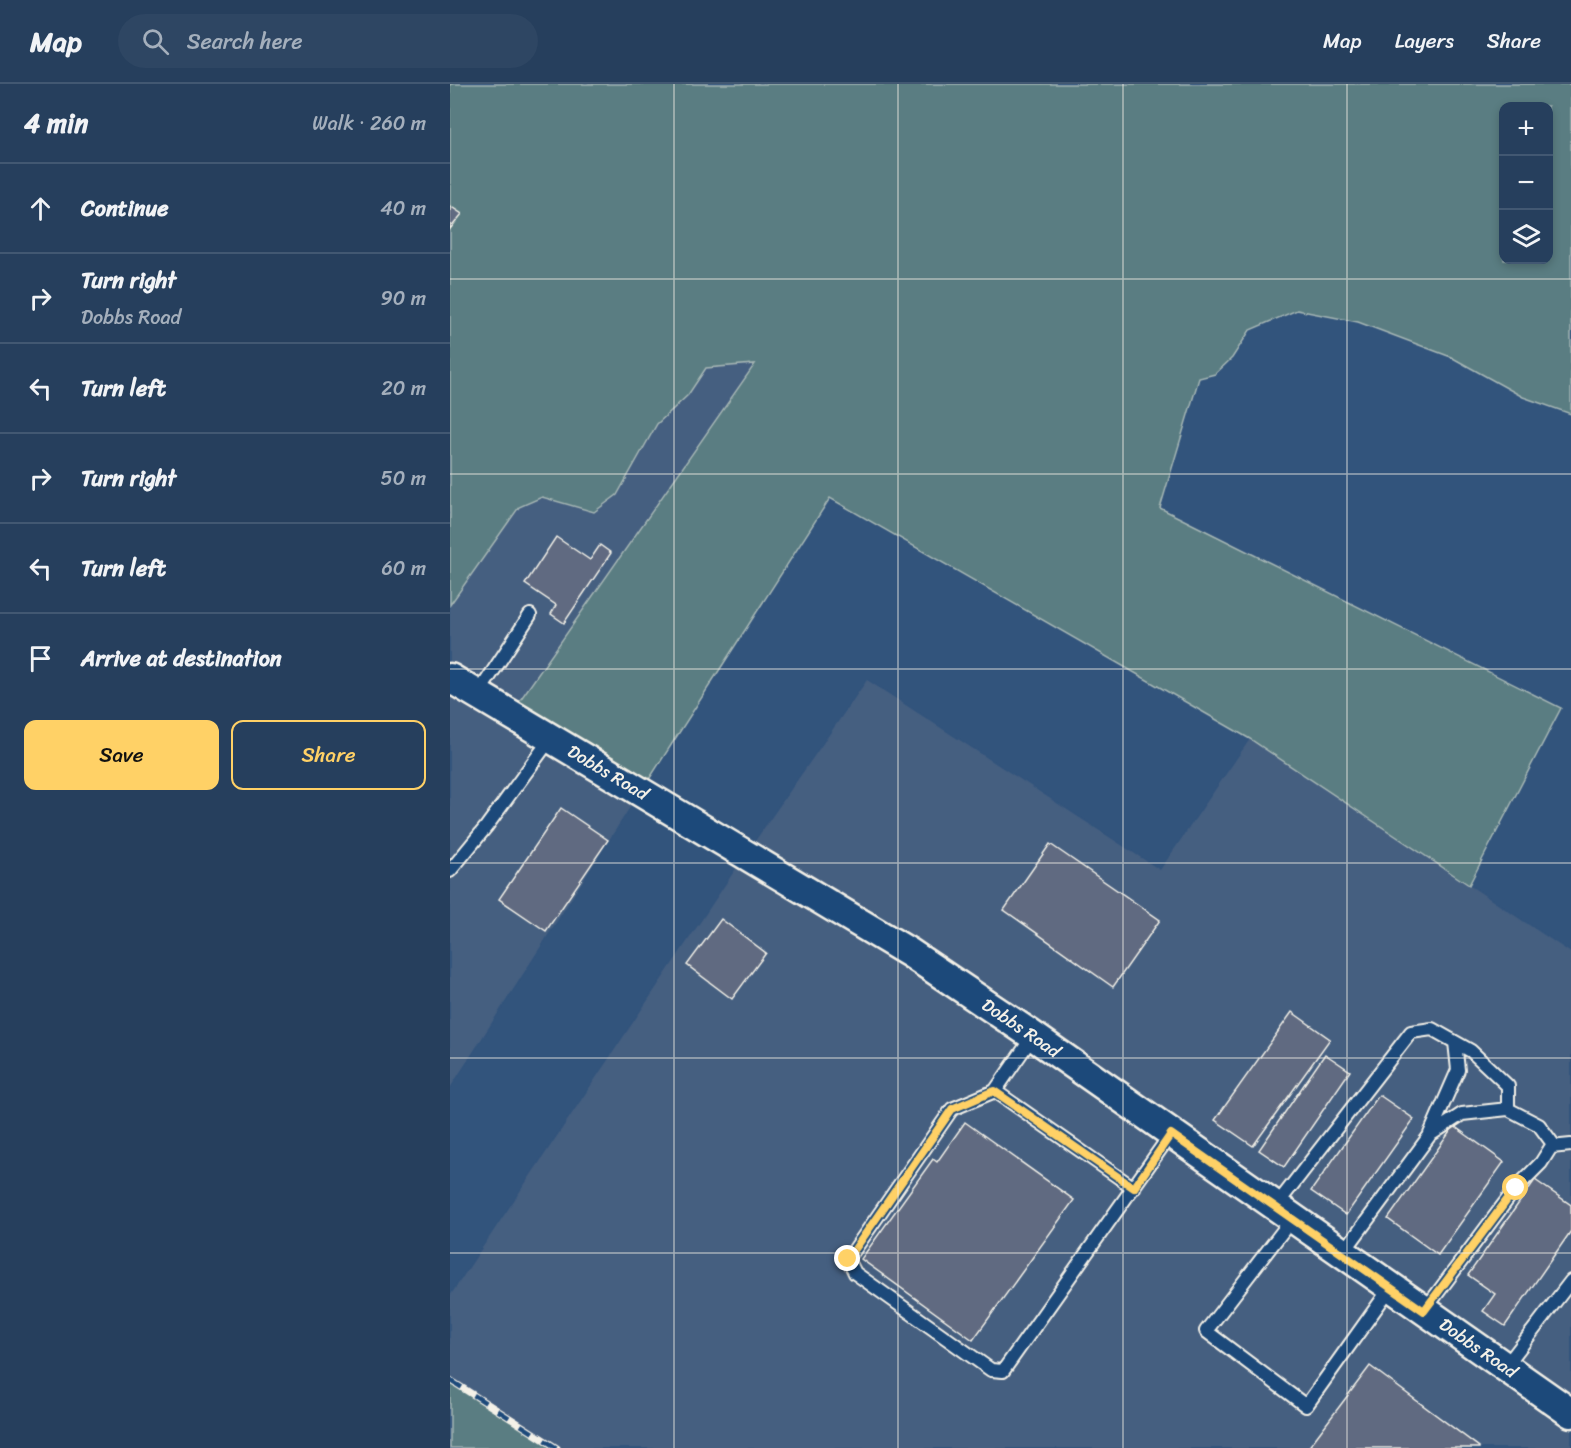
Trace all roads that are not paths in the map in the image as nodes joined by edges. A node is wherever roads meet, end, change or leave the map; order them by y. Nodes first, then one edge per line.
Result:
1 (530, 615) dead end
2 (450, 678) edge
3 (478, 694) junction
4 (552, 737) junction
5 (450, 871) edge
6 (1033, 1036) junction
7 (1455, 1042) junction
8 (994, 1091) junction
9 (1508, 1109) junction
10 (1171, 1134) junction
11 (1430, 1135) junction
12 (1571, 1145) edge
13 (1551, 1147) junction
14 (1134, 1188) junction
15 (1283, 1213) junction
16 (1343, 1254) junction
17 (1571, 1281) edge
18 (1391, 1287) junction
19 (1424, 1311) junction
20 (1505, 1367) junction
21 (1571, 1413) edge

1 - 3 lane
2 - 3 street, Dobbs Road
3 - 4 street, Dobbs Road
4 - 5 lane
4 - 6 street, Dobbs Road
6 - 8 lane
6 - 10 street, Dobbs Road
7 - 9 lane
7 - 11 lane
7 - 15 lane
8 - 14 lane
8 - 14 lane
9 - 11 lane
9 - 13 lane
10 - 14 lane
10 - 15 street, Dobbs Road
11 - 16 lane
12 - 13 lane
13 - 19 lane
15 - 16 street, Dobbs Road
15 - 18 lane
16 - 18 street, Dobbs Road
17 - 20 lane
18 - 19 street, Dobbs Road
19 - 20 street, Dobbs Road
20 - 21 street, Dobbs Road

